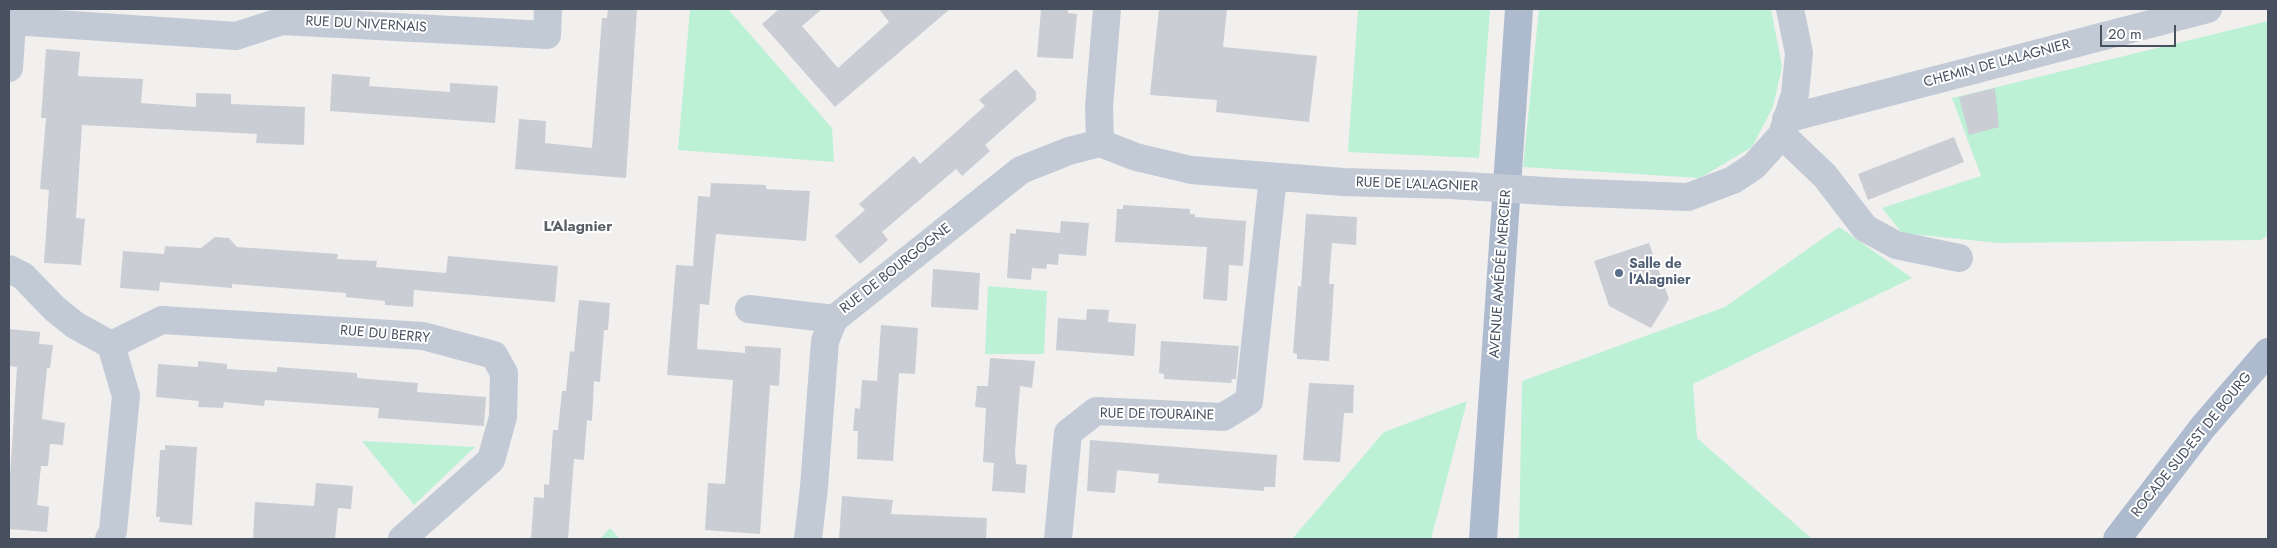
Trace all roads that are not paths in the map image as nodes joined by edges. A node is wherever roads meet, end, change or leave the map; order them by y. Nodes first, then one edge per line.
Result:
1 (548, 9) edge
2 (1107, 9) edge
3 (1519, 9) edge
4 (1790, 9) edge
5 (2208, 9) edge
6 (13, 15) edge
7 (9, 68) edge
8 (1784, 127) junction
9 (1100, 143) junction
10 (1273, 177) junction
11 (1959, 258) dead end
12 (9, 269) edge
13 (749, 309) dead end
14 (834, 318) junction
15 (111, 345) junction
16 (2268, 352) edge
17 (109, 539) edge
18 (402, 539) edge
19 (808, 539) edge
20 (1058, 539) edge
21 (1483, 539) edge
22 (2117, 539) edge

1 - 6 street, RUE DU NIVERNAIS
2 - 9 street
3 - 21 main road, AVENUE AMÉDÉE MERCIER
4 - 8 street, RUE DE L'ALAGNIER
5 - 8 street, CHEMIN DE L'ALAGNIER
6 - 7 street
8 - 10 street, RUE DE L'ALAGNIER, bridge
8 - 11 street
9 - 10 street, RUE DE L'ALAGNIER
9 - 14 street, RUE DE BOURGOGNE
10 - 20 street, RUE DE TOURAINE
12 - 15 street
13 - 14 street
14 - 19 street, RUE DE BOURGOGNE
15 - 17 street
15 - 18 street, RUE DU BERRY
16 - 22 main road, ROCADE SUD-EST DE BOURG

